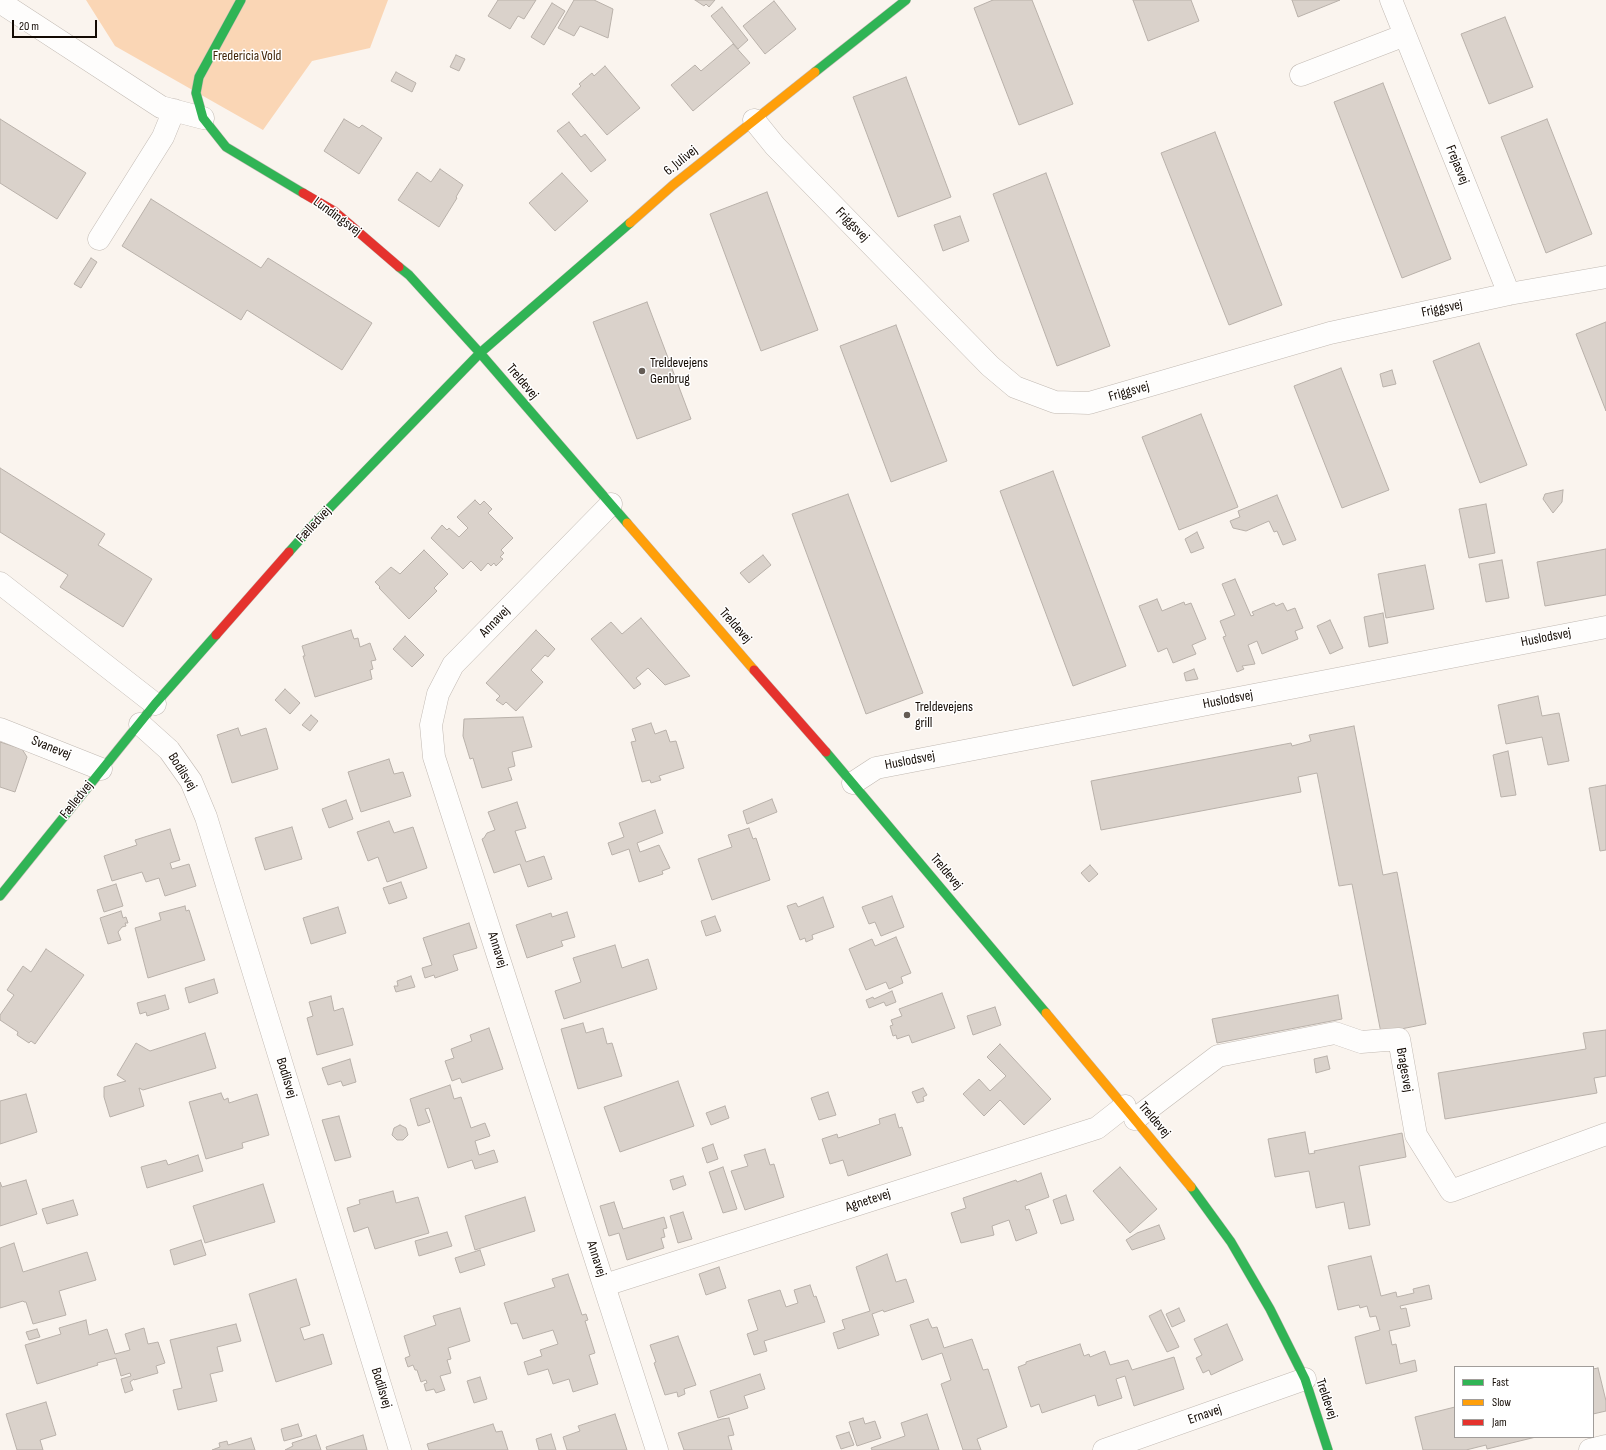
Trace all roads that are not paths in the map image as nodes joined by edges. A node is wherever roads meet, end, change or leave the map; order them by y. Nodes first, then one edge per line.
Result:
1 (241, 0) edge
2 (906, 0) edge
3 (1391, 0) edge
4 (0, 2) edge
5 (1405, 35) junction
6 (1301, 76) dead end
7 (174, 110) junction
8 (203, 118) junction
9 (754, 120) junction
10 (99, 239) dead end
11 (1606, 278) edge
12 (1508, 294) junction
13 (480, 353) junction
14 (611, 504) junction
15 (0, 583) edge
16 (1606, 627) edge
17 (155, 704) junction
18 (140, 724) junction
19 (0, 729) edge
20 (101, 769) junction
21 (853, 783) junction
22 (2, 889) edge
23 (1130, 1113) junction
24 (1606, 1134) edge
25 (605, 1285) junction
26 (1305, 1380) junction
27 (1606, 1446) edge
28 (400, 1450) edge
29 (657, 1450) edge
30 (1104, 1450) edge
31 (1328, 1450) edge
32 (1590, 1450) edge

1 - 8 street
2 - 9 street, 6. Julivej
3 - 5 street, Frejasvej
4 - 7 street
5 - 6 street
5 - 12 street, Frejasvej
7 - 8 street
7 - 10 street
8 - 13 street, Lundingsvej
9 - 12 street, Friggsvej
9 - 13 street, 6. Julivej
11 - 12 street, Friggsvej
13 - 14 street, Treldevej
13 - 17 street, Fælledvej
14 - 21 street, Treldevej
14 - 25 street, Annavej
15 - 17 street
16 - 21 street, Huslodsvej
17 - 18 street, Fælledvej
18 - 20 street, Fælledvej
18 - 28 street, Bodilsvej
19 - 20 street, Svanevej
20 - 22 street, Fælledvej
21 - 23 street, Treldevej
23 - 24 street, Bragesvej
23 - 25 street, Agnetevej
23 - 26 street, Treldevej
25 - 29 street, Annavej
26 - 30 street, Ernavej
26 - 31 street, Treldevej
27 - 32 street

